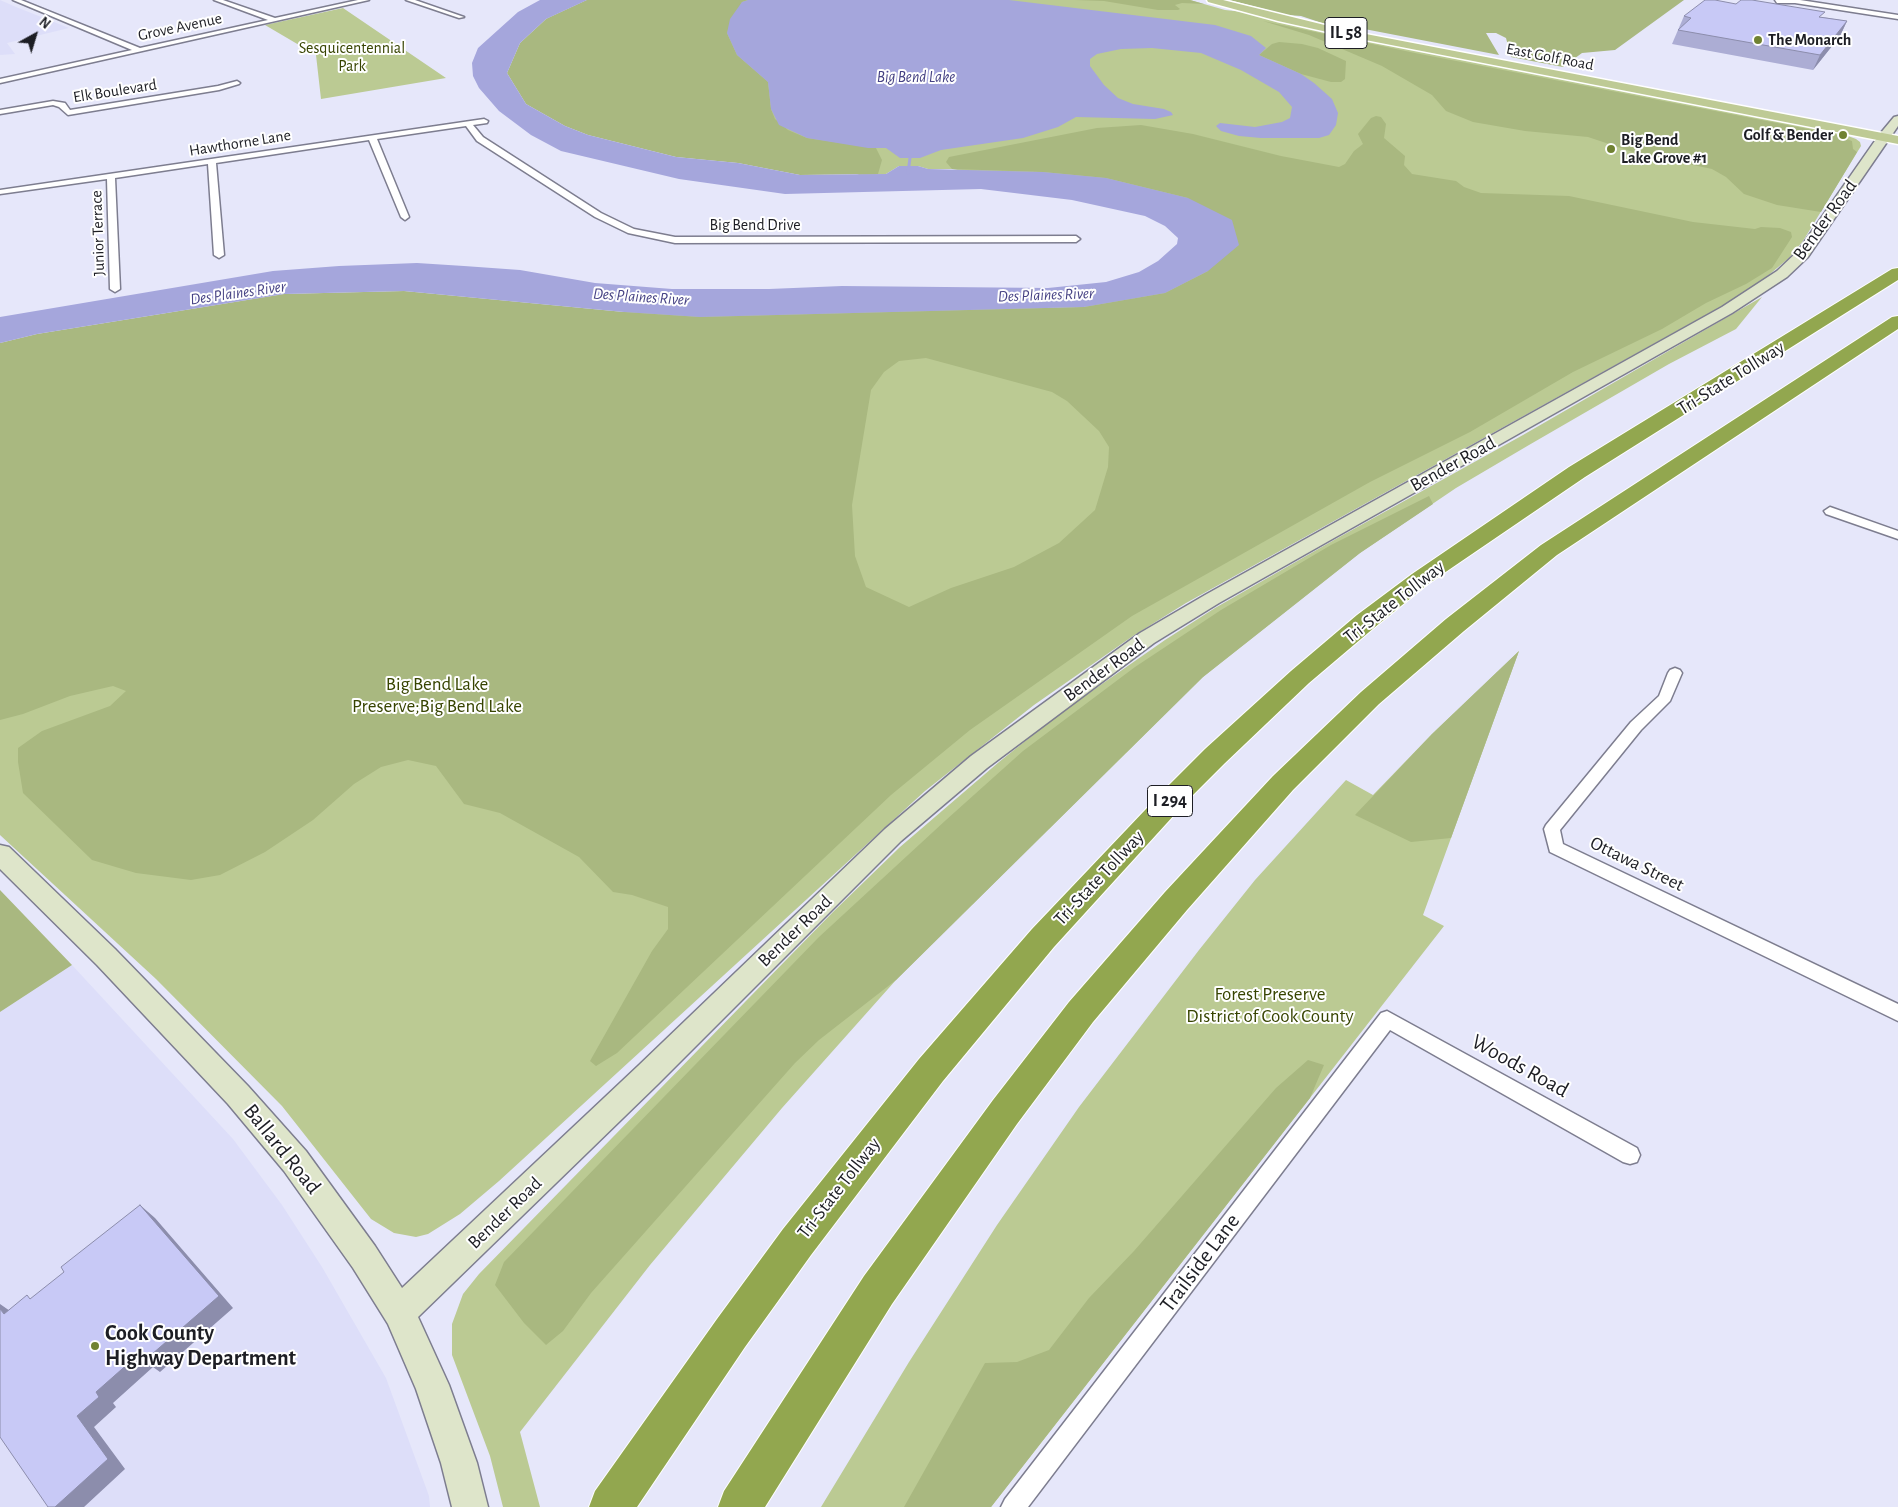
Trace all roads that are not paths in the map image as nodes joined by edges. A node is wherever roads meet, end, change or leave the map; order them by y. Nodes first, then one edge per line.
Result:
1 (16, 0) edge
2 (217, 0) edge
3 (366, 0) edge
4 (409, 0) edge
5 (1212, 0) edge
6 (1777, 1) edge
7 (461, 17) dead end
8 (1898, 18) edge
9 (275, 20) junction
10 (139, 50) junction
11 (0, 81) edge
12 (237, 83) dead end
13 (0, 112) edge
14 (1898, 119) edge
15 (484, 121) dead end
16 (468, 123) junction
17 (372, 137) junction
18 (1883, 137) junction
19 (1898, 140) edge
20 (212, 161) junction
21 (111, 176) junction
22 (0, 192) edge
23 (405, 216) dead end
24 (1076, 240) dead end
25 (219, 255) dead end
26 (1898, 273) edge
27 (115, 289) dead end
28 (1898, 321) edge
29 (1830, 511) dead end
30 (1898, 535) edge
31 (1675, 673) dead end
32 (0, 854) edge
33 (1898, 1013) edge
34 (1386, 1019) joint
35 (1630, 1155) dead end
36 (399, 1313) junction
37 (470, 1507) edge
38 (611, 1507) edge
39 (740, 1507) edge
40 (1013, 1507) edge

1 - 10 street
2 - 9 street
3 - 9 street, Grove Avenue
4 - 7 street
5 - 18 main road, East Golf Road / IL 58
6 - 8 street
9 - 10 street, Grove Avenue
10 - 11 street, Grove Avenue
12 - 13 street, Elk Boulevard
14 - 18 street, Bender Road
15 - 16 street, Hawthorne Lane
16 - 17 street, Hawthorne Lane
16 - 24 street, Big Bend Drive
17 - 20 street, Hawthorne Lane
17 - 23 street
18 - 19 main road, IL 58
18 - 36 street, Bender Road
20 - 21 street, Hawthorne Lane
20 - 25 street
21 - 22 street, Hawthorne Lane
21 - 27 street, Junior Terrace
26 - 38 highway, Tri-State Tollway / I 294
28 - 39 highway
29 - 30 street
31 - 33 street, Ottawa Street
32 - 36 street, Ballard Road
34 - 35 street, Woods Road
34 - 40 street, Trailside Lane
36 - 37 street, Ballard Road

